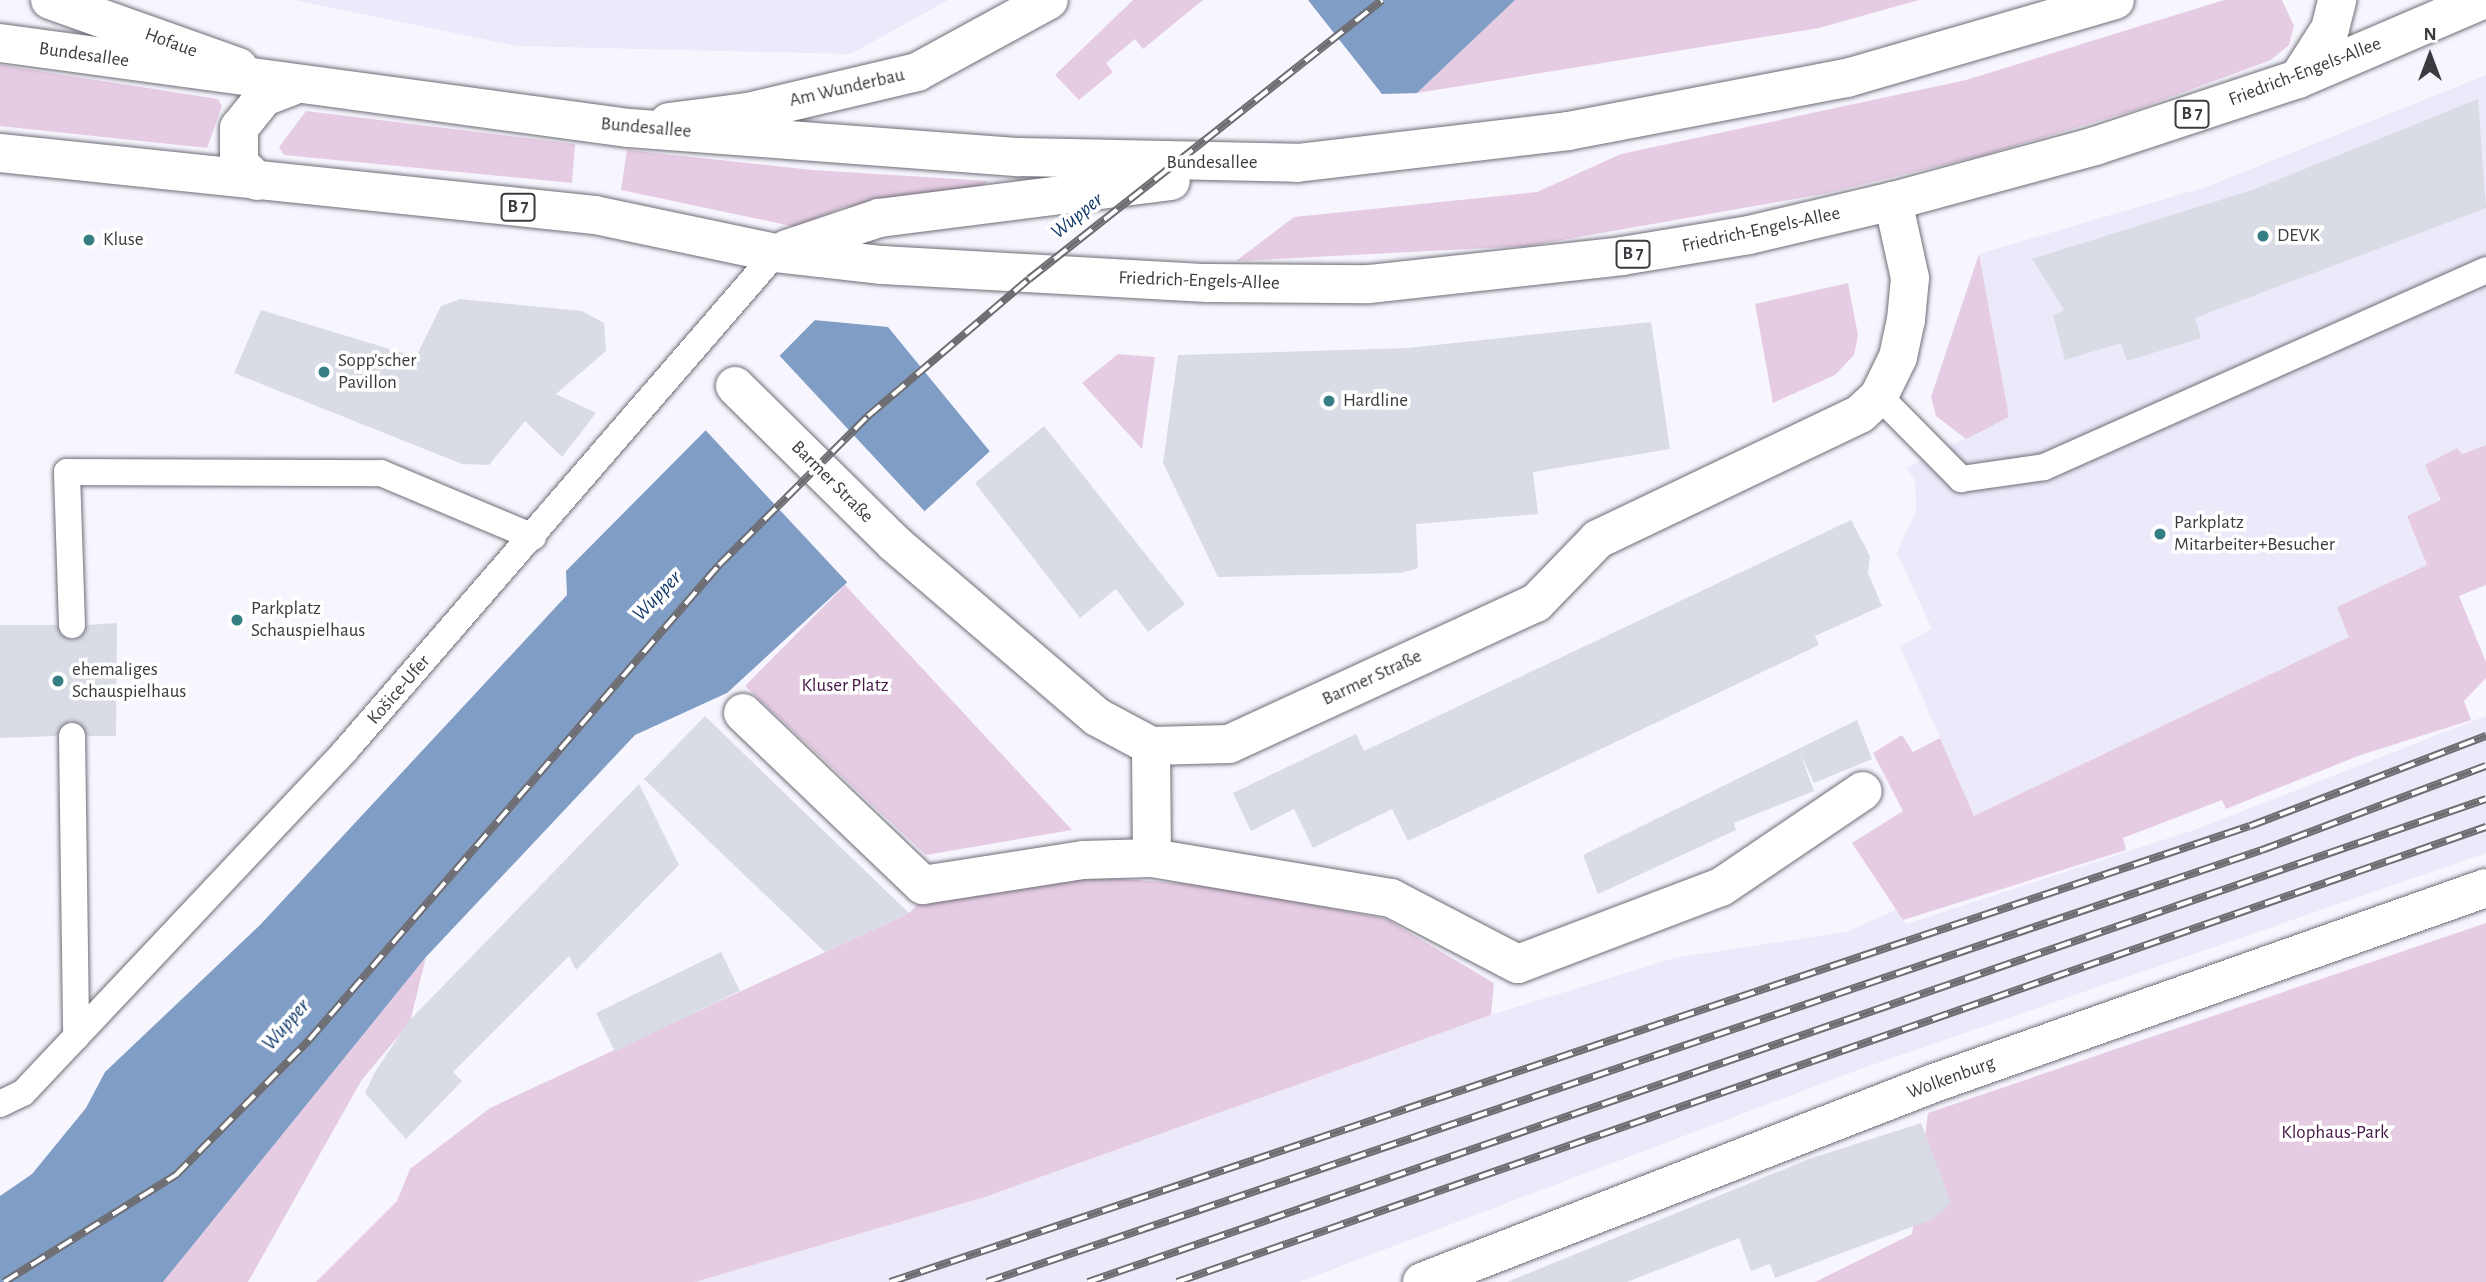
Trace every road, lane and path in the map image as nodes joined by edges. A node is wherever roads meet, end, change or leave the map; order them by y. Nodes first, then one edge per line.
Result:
1 (50, 0) edge
2 (1049, 0) edge
3 (2115, 0) edge
4 (2337, 0) edge
5 (2482, 0) edge
6 (0, 43) edge
7 (2298, 79) junction
8 (292, 86) junction
9 (629, 128) junction
10 (0, 153) edge
11 (1297, 163) junction
12 (257, 181) junction
13 (1893, 201) junction
14 (776, 253) junction
15 (2486, 270) edge
16 (735, 386) dead end
17 (1879, 396) junction
18 (533, 537) junction
19 (72, 625) dead end
20 (743, 713) dead end
21 (72, 736) dead end
22 (1151, 746) junction
23 (1863, 791) dead end
24 (1152, 858) junction
25 (2486, 888) edge
26 (76, 1037) junction
27 (0, 1104) edge
28 (1422, 1282) edge

1 - 8 main road, Hofaue
2 - 9 main road, Am Wunderbau
3 - 11 main road
4 - 7 main road
5 - 7 main road, Friedrich-Engels-Allee / B 7
6 - 8 main road, Bundesallee
7 - 13 main road, Friedrich-Engels-Allee / B 7
8 - 9 main road, Bundesallee
8 - 12 main road
9 - 11 main road, Bundesallee
10 - 12 main road, B 7
11 - 14 main road
12 - 14 main road, B 7
13 - 14 main road, Friedrich-Engels-Allee / B 7
13 - 17 main road, Barmer Straße
14 - 18 lane, Košice-Ufer
15 - 17 lane
16 - 22 main road, Barmer Straße
17 - 22 main road, Barmer Straße
18 - 19 lane
18 - 26 lane, Košice-Ufer
20 - 24 main road
21 - 26 lane
22 - 24 main road
23 - 24 main road
25 - 28 main road, Wolkenburg
26 - 27 lane, Košice-Ufer

